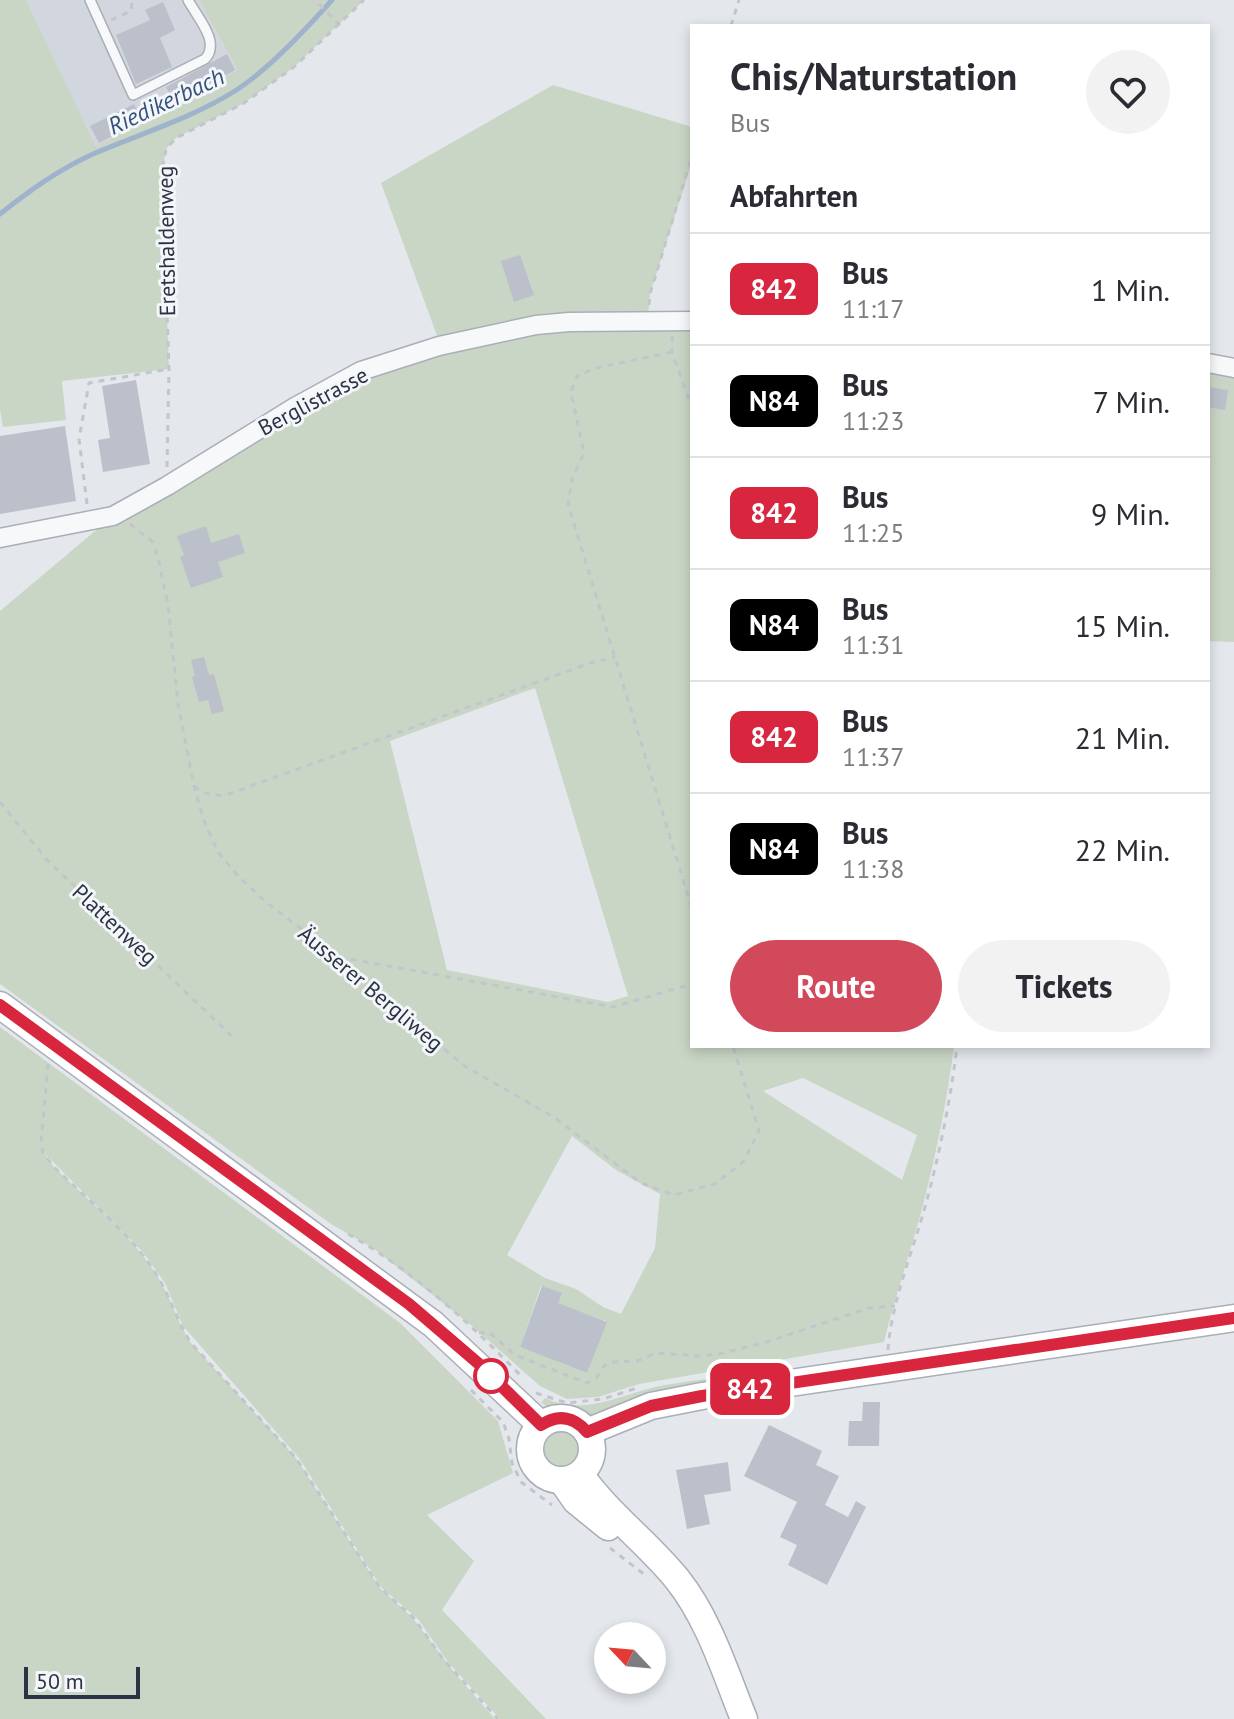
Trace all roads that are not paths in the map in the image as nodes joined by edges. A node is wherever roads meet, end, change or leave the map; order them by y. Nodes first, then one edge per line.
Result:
1 (90, 0) edge
2 (188, 0) edge
3 (690, 321) edge
4 (1210, 363) edge
5 (1234, 368) edge
6 (0, 538) edge
7 (0, 1005) edge
8 (1234, 1318) edge
9 (541, 1425) junction
10 (587, 1432) junction
11 (565, 1487) junction
12 (744, 1719) edge

1 - 2 lane
3 - 6 street, Berglistrasse
4 - 5 street
7 - 9 main road
8 - 10 main road
9 - 10 main road
9 - 11 main road
10 - 11 main road
11 - 12 main road

